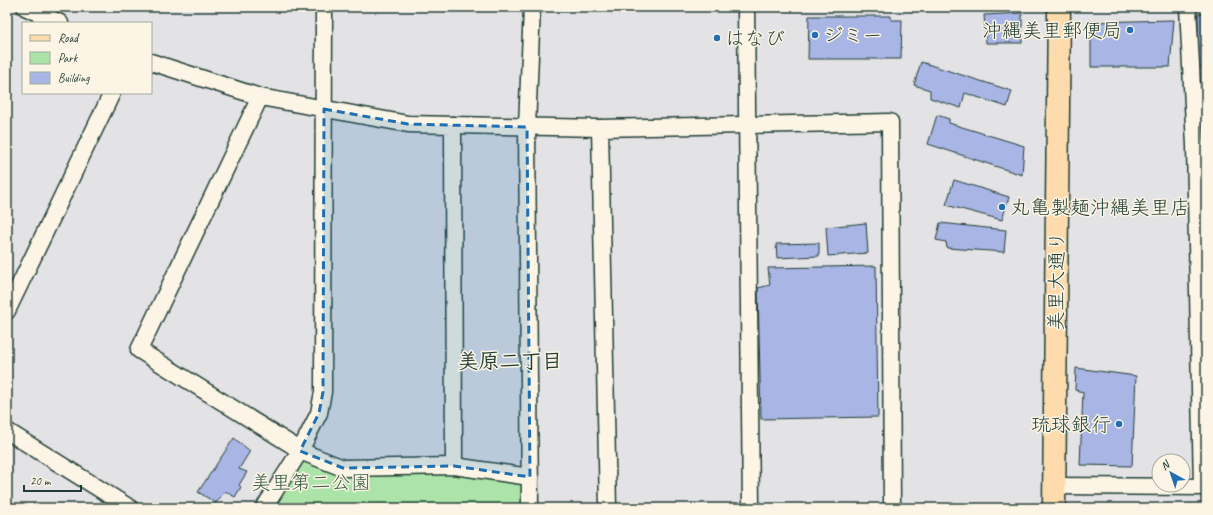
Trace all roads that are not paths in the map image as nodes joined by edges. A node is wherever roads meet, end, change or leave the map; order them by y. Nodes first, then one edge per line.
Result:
1 (25, 7) edge
2 (324, 7) edge
3 (532, 7) edge
4 (746, 7) edge
5 (1059, 7) edge
6 (1188, 7) edge
7 (58, 22) edge
8 (152, 62) edge
9 (112, 94) edge
10 (260, 97) junction
11 (324, 109) junction
12 (453, 125) junction
13 (746, 126) junction
14 (526, 127) junction
15 (600, 128) junction
16 (1200, 145) edge
17 (7, 311) edge
18 (7, 431) edge
19 (300, 451) junction
20 (454, 466) junction
21 (530, 478) junction
22 (1054, 486) junction
23 (1204, 487) edge
24 (130, 508) edge
25 (264, 508) edge
26 (530, 508) edge
27 (608, 508) edge
28 (751, 508) edge
29 (892, 508) edge
30 (1054, 508) edge

1 - 7 street
2 - 11 street
3 - 14 street
4 - 13 street
5 - 22 main road, 美里大通り
6 - 16 street
8 - 10 street
9 - 17 street
10 - 11 street
10 - 19 street
11 - 12 street
11 - 19 street
12 - 14 street
12 - 20 street
13 - 15 street
13 - 28 street
13 - 29 street
14 - 15 street
14 - 21 street
15 - 27 street
16 - 23 street
18 - 24 street
19 - 20 street
19 - 25 street
20 - 21 street
21 - 26 street
22 - 23 street
22 - 30 main road, 美里大通り

